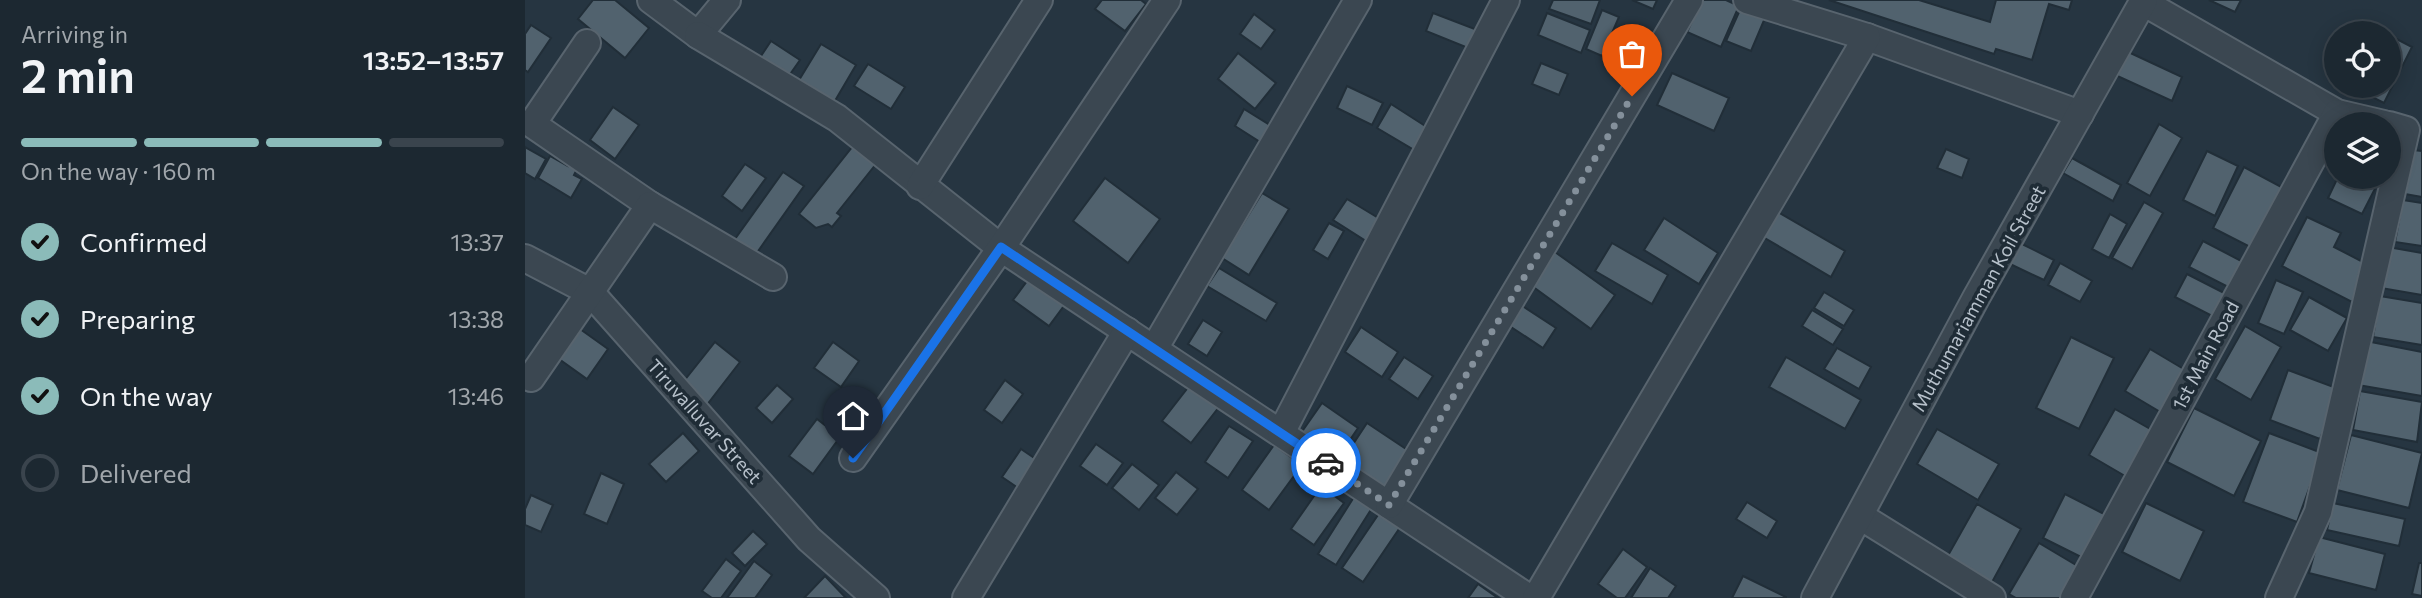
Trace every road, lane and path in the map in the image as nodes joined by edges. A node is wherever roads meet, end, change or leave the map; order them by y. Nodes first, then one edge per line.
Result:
1 (651, 0) edge
2 (727, 0) edge
3 (1039, 0) edge
4 (1167, 0) edge
5 (1358, 0) edge
6 (1506, 0) edge
7 (1689, 0) edge
8 (1747, 0) edge
9 (2143, 1) edge
10 (698, 35) junction
11 (1867, 37) junction
12 (587, 43) dead end
13 (2335, 112) edge
14 (2080, 114) junction
15 (529, 122) edge
16 (2324, 137) edge
17 (920, 186) junction
18 (2387, 189) edge
19 (650, 205) junction
20 (1001, 247) junction
21 (525, 258) edge
22 (773, 277) dead end
23 (590, 292) junction
24 (1127, 331) junction
25 (1154, 349) junction
26 (531, 378) dead end
27 (1281, 433) junction
28 (853, 458) dead end
29 (1389, 505) junction
30 (1860, 516) junction
31 (1987, 595) edge
32 (876, 598) edge
33 (966, 598) edge
34 (1529, 598) edge
35 (1536, 598) edge
36 (1815, 598) edge
37 (2074, 598) edge
38 (2279, 598) edge

1 - 10 street
2 - 10 street
3 - 17 street
4 - 20 street
5 - 25 street
6 - 27 street
7 - 29 street
8 - 11 street
9 - 13 street
9 - 14 street, Muthumariamman Koil Street
10 - 17 street
11 - 14 street
11 - 35 street
12 - 15 street
14 - 30 street, Muthumariamman Koil Street
15 - 19 street
16 - 37 street, 1st Main Road
17 - 20 street
18 - 38 street
19 - 22 street
19 - 23 street
20 - 24 street
20 - 28 street
21 - 23 street, Tiruvalluvar Street
23 - 26 street
23 - 32 street, Tiruvalluvar Street
24 - 25 street
24 - 33 street
25 - 27 street
27 - 29 street
29 - 34 street
30 - 31 street
30 - 36 street, Muthumariamman Koil Street

